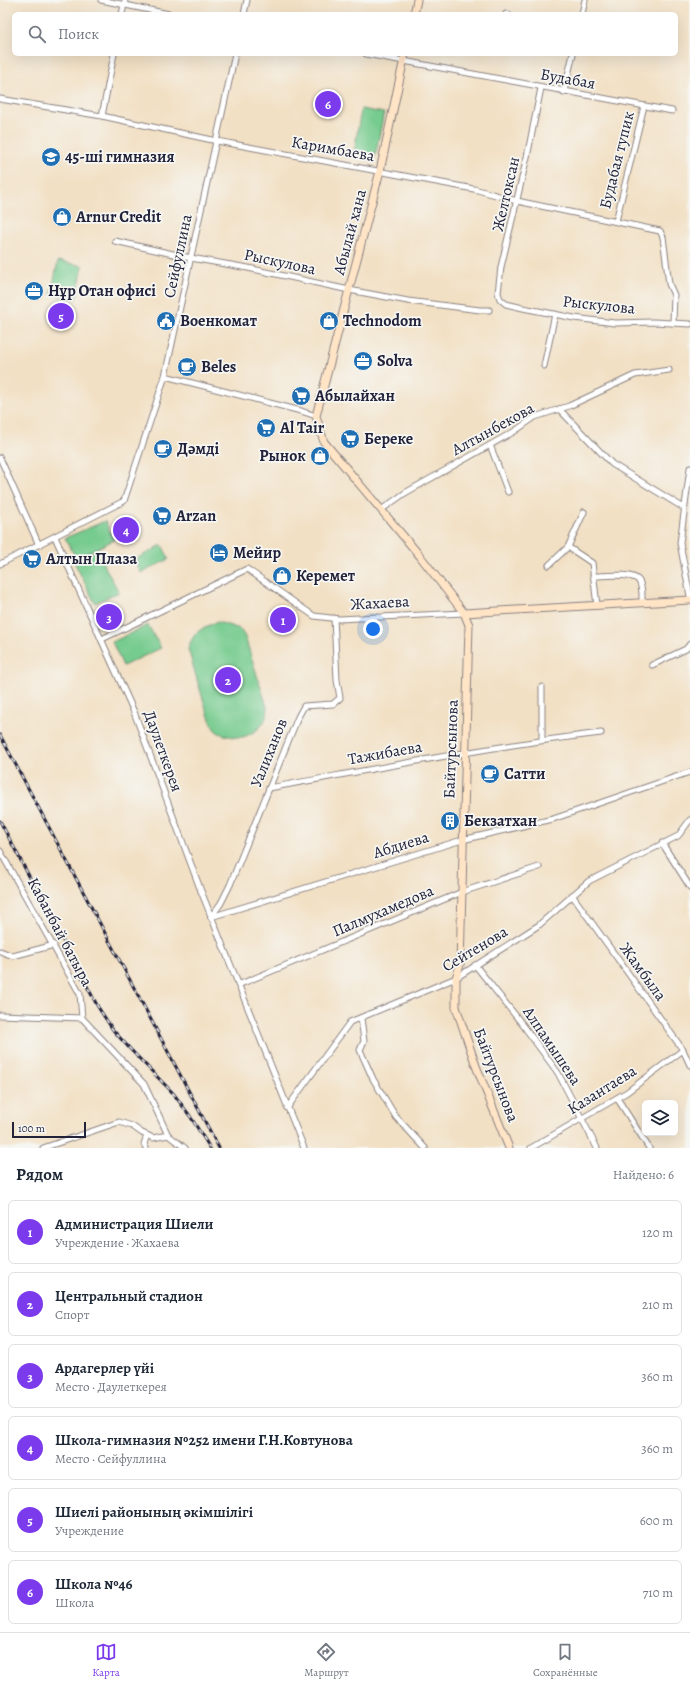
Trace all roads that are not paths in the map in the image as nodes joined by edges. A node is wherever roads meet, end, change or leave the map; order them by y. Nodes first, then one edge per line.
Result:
1 (102, 0) edge
2 (247, 0) edge
3 (417, 0) edge
4 (585, 0) edge
5 (125, 2) edge
6 (122, 12) edge
7 (162, 12) edge
8 (244, 12) edge
9 (414, 12) edge
10 (582, 12) edge
11 (114, 56) edge
12 (236, 56) edge
13 (376, 56) edge
14 (405, 56) edge
15 (573, 56) edge
16 (404, 62) junction
17 (541, 88) junction
18 (564, 92) junction
19 (0, 98) edge
20 (644, 106) junction
21 (672, 111) dead end
22 (102, 116) junction
23 (216, 141) junction
24 (380, 171) junction
25 (517, 201) junction
26 (616, 221) junction
27 (115, 241) dead end
28 (191, 258) junction
29 (349, 290) junction
30 (506, 304) joint
31 (489, 310) dead end
32 (555, 314) junction
33 (673, 323) junction
34 (690, 324) edge
35 (544, 366) dead end
36 (670, 370) dead end
37 (165, 376) junction
38 (559, 409) junction
39 (316, 416) junction
40 (490, 445) junction
41 (0, 458) edge
42 (690, 468) edge
43 (508, 492) dead end
44 (684, 508) junction
45 (381, 510) junction
46 (584, 512) dead end
47 (55, 537) junction
48 (39, 545) junction
49 (568, 547) junction
50 (0, 564) edge
51 (549, 565) dead end
52 (593, 576) junction
53 (690, 596) edge
54 (690, 600) edge
55 (642, 603) junction
56 (596, 606) junction
57 (464, 613) junction
58 (334, 618) junction
59 (102, 640) junction
60 (690, 644) edge
61 (652, 665) dead end
62 (542, 687) dead end
63 (601, 732) dead end
64 (542, 740) junction
65 (465, 752) junction
66 (690, 772) edge
67 (269, 788) junction
68 (690, 820) edge
69 (462, 840) junction
70 (662, 844) junction
71 (0, 851) edge
72 (539, 867) dead end
73 (690, 888) edge
74 (462, 892) junction
75 (572, 895) junction
76 (211, 917) junction
77 (54, 945) junction
78 (0, 951) edge
79 (475, 965) junction
80 (456, 978) junction
81 (238, 985) junction
82 (0, 1015) edge
83 (82, 1018) junction
84 (361, 1018) junction
85 (682, 1050) junction
86 (690, 1065) edge
87 (617, 1098) junction
88 (287, 1108) junction
89 (582, 1119) junction
90 (168, 1134) junction
91 (147, 1135) junction
92 (43, 1148) edge
93 (146, 1148) edge
94 (185, 1148) edge
95 (304, 1148) edge
96 (425, 1148) edge
97 (509, 1148) edge
98 (532, 1148) edge
99 (597, 1148) edge
100 (649, 1148) edge

1 - 5 street
2 - 8 street
3 - 9 main road
4 - 10 street
5 - 6 street
5 - 7 street
11 - 22 street
12 - 23 street, Сейфуллина
13 - 16 street, Будабая
14 - 16 main road, Абылай хана
15 - 18 street
16 - 17 street, Будабая
16 - 24 main road, Абылай хана
17 - 18 street, Будабая
17 - 25 street, Желтоксан
18 - 20 street, Будабая
19 - 22 street, Каримбаева
20 - 21 street, Будабая
20 - 26 street, Будабая тупик
22 - 23 street, Каримбаева
23 - 24 street, Каримбаева
23 - 28 street, Сейфуллина
24 - 25 street, Каримбаева
24 - 29 main road, Абылай хана
25 - 26 street, Каримбаева
25 - 30 street, Желтоксан
26 - 33 street, Каримбаева
27 - 28 street, Рыскулова
28 - 29 street, Рыскулова
28 - 37 street, Сейфуллина
29 - 31 street, Рыскулова
29 - 39 main road, Абылай хана
30 - 32 street, Рыскулова
32 - 33 street, Рыскулова
32 - 35 street
33 - 34 street, Рыскулова
36 - 38 street, Алтынбекова
37 - 39 street
37 - 47 street, Сейфуллина
38 - 40 street, Алтынбекова
38 - 44 street
39 - 45 main road, Байтурсынова
40 - 43 street
40 - 45 street, Алтынбекова
41 - 48 street
42 - 44 street
44 - 53 street
45 - 57 main road, Байтурсынова
46 - 49 street
47 - 48 street
47 - 59 street, Даулеткерея
48 - 50 street
49 - 51 street
49 - 52 street
52 - 55 street
52 - 56 street
54 - 55 main road, Жахаева
55 - 56 main road, Жахаева
56 - 57 main road, Жахаева
57 - 58 street, Жахаева
57 - 65 main road, Байтурсынова
58 - 59 street, Жахаева
58 - 67 street, Уалиханов
59 - 76 street, Даулеткерея
60 - 61 street
62 - 64 street
63 - 64 street, Тажибаева
64 - 65 street, Тажибаева
65 - 67 street, Тажибаева
65 - 69 main road, Байтурсынова
66 - 69 street, Абдиева
67 - 76 street, Уалиханов
68 - 70 street, Сейтенова
69 - 74 main road, Байтурсынова
69 - 76 street, Абдиева
70 - 73 street
70 - 75 street, Сейтенова
71 - 77 street, Кабанбай батыра
72 - 74 street, Палмухамедова
74 - 80 main road, Байтурсынова
74 - 81 street, Палмухамедова
75 - 79 street, Сейтенова
75 - 85 street, Жамбыла
76 - 81 street, Даулеткерея
77 - 78 street
77 - 83 street, Кабанбай батыра
79 - 80 street, Сейтенова
79 - 89 street, Алпамышева
80 - 84 street, Сейтенова
80 - 97 main road, Байтурсынова
81 - 88 street, Даулеткерея
82 - 83 street
83 - 90 street
84 - 88 street, Сейтенова
84 - 96 street
85 - 86 street, Жамбыла
85 - 87 street, Казантаева
87 - 89 street, Казантаева
87 - 100 street
88 - 95 street, Даулеткерея
89 - 98 street, Казантаева
89 - 99 street, Алпамышева
90 - 91 street
90 - 94 street
91 - 92 street
91 - 93 street

